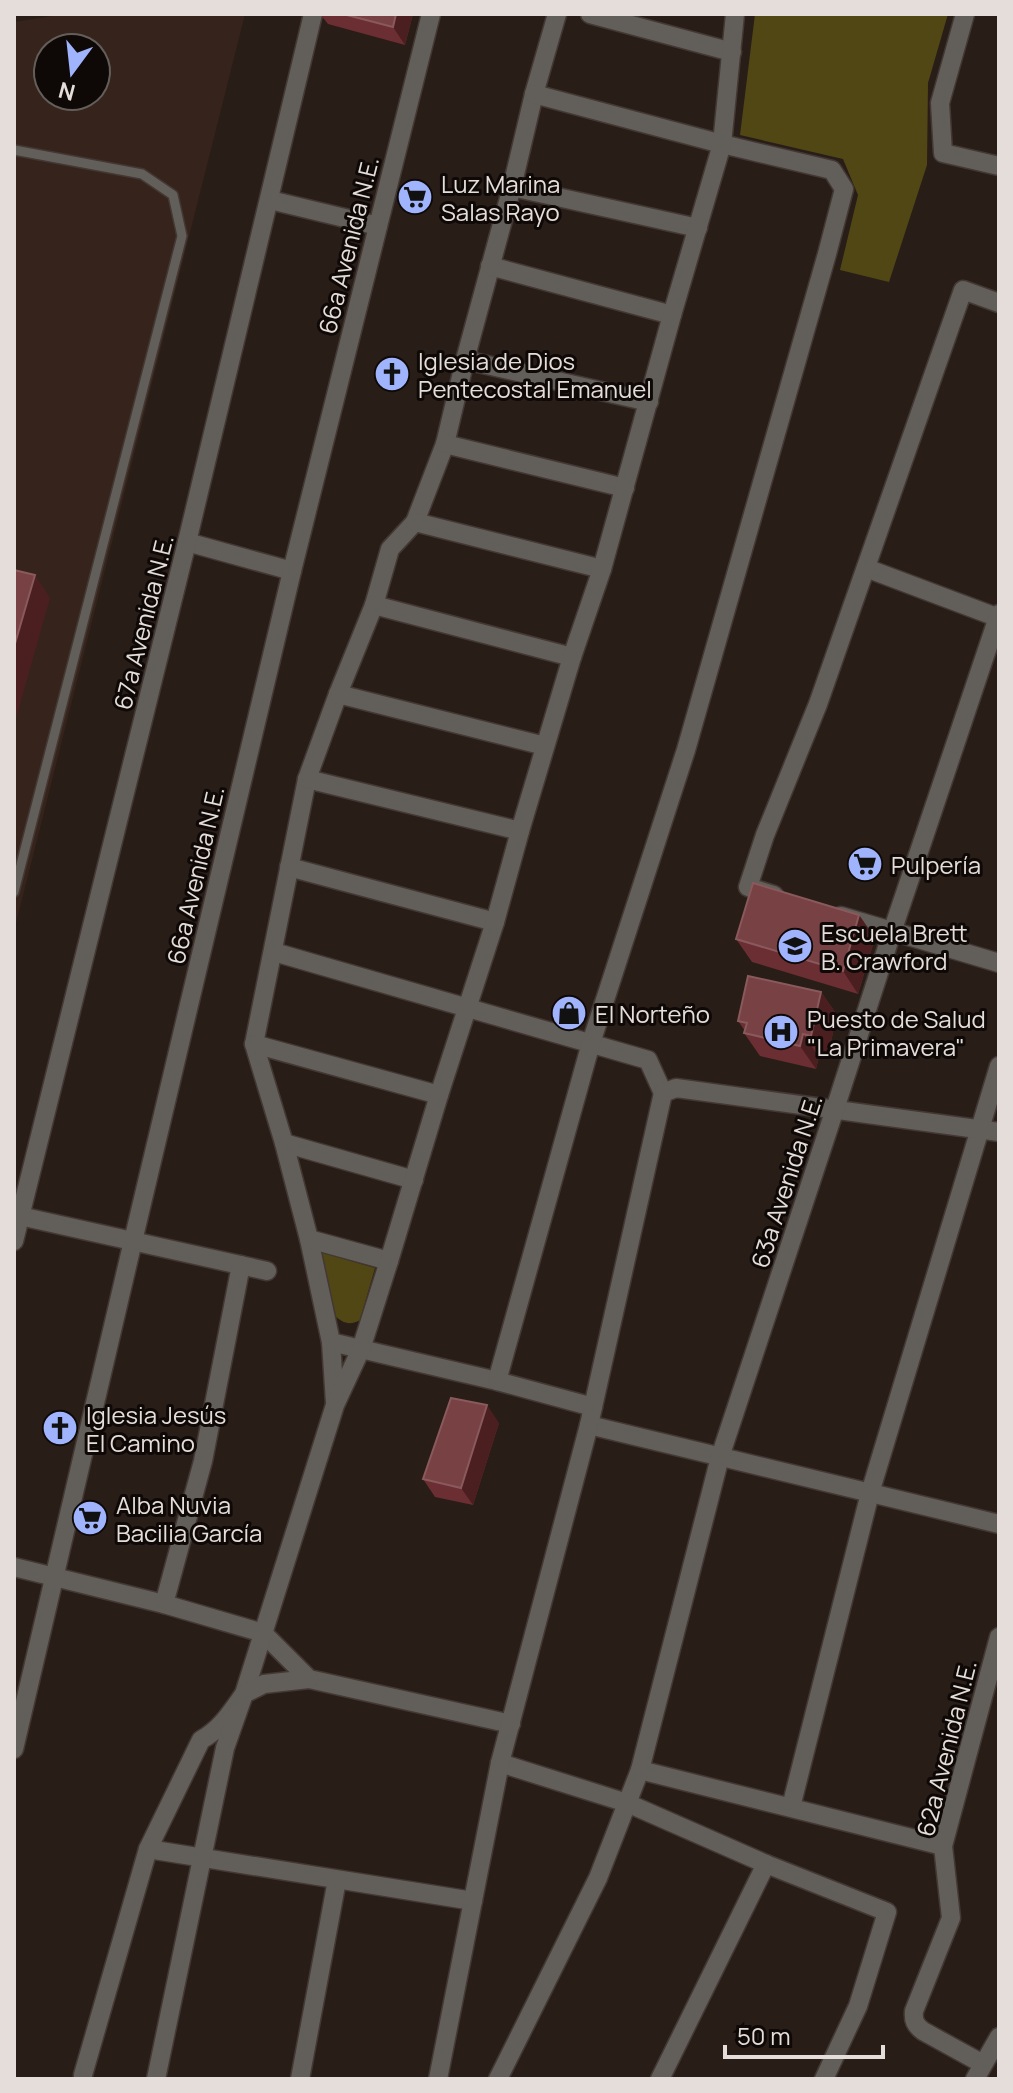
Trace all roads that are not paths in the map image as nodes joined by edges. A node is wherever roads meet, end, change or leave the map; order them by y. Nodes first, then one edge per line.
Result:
1 (313, 14) edge
2 (431, 14) edge
3 (557, 14) edge
4 (590, 14) edge
5 (735, 14) edge
6 (965, 14) edge
7 (732, 52) junction
8 (534, 94) junction
9 (722, 144) junction
10 (14, 150) edge
11 (999, 166) edge
12 (512, 187) junction
13 (270, 200) junction
14 (378, 226) junction
15 (698, 228) junction
16 (490, 266) junction
17 (999, 303) edge
18 (672, 315) junction
19 (465, 360) junction
20 (649, 402) junction
21 (445, 444) junction
22 (625, 488) junction
23 (415, 522) junction
24 (187, 542) junction
25 (866, 568) junction
26 (602, 569) junction
27 (292, 571) junction
28 (374, 605) junction
29 (999, 616) edge
30 (572, 657) junction
31 (338, 694) junction
32 (545, 746) junction
33 (307, 779) junction
34 (520, 831) junction
35 (289, 867) junction
36 (14, 892) edge
37 (791, 900) edge
38 (820, 909) edge
39 (495, 922) junction
40 (892, 932) junction
41 (274, 952) junction
42 (999, 963) edge
43 (466, 1008) junction
44 (591, 1043) junction
45 (254, 1044) junction
46 (999, 1066) edge
47 (663, 1093) junction
48 (439, 1095) junction
49 (835, 1109) junction
50 (980, 1129) junction
51 (999, 1132) edge
52 (284, 1143) junction
53 (414, 1180) junction
54 (20, 1216) junction
55 (309, 1239) junction
56 (14, 1241) edge
57 (133, 1241) junction
58 (389, 1261) junction
59 (241, 1265) junction
60 (267, 1271) dead end
61 (331, 1342) junction
62 (361, 1349) junction
63 (497, 1381) junction
64 (335, 1405) junction
65 (591, 1416) junction
66 (720, 1457) junction
67 (870, 1493) junction
68 (999, 1524) edge
69 (14, 1567) edge
70 (55, 1576) junction
71 (164, 1604) junction
72 (250, 1629) junction
73 (999, 1637) edge
74 (309, 1679) junction
75 (244, 1694) junction
76 (511, 1724) junction
77 (14, 1749) edge
78 (500, 1763) junction
79 (640, 1770) junction
80 (627, 1803) junction
81 (791, 1807) junction
82 (943, 1846) junction
83 (148, 1849) junction
84 (202, 1858) junction
85 (766, 1864) junction
86 (337, 1880) junction
87 (473, 1901) junction
88 (999, 2037) edge
89 (979, 2072) edge
90 (83, 2079) edge
91 (156, 2079) edge
92 (300, 2079) edge
93 (438, 2079) edge
94 (498, 2079) edge
95 (660, 2079) edge
96 (824, 2079) edge

1 - 13 street, 67a Avenida N.E.
2 - 14 street, 66a Avenida N.E.
3 - 8 street
4 - 7 street
5 - 7 street
6 - 11 street
7 - 9 street
8 - 9 street
8 - 12 street
9 - 15 street
9 - 44 street
10 - 36 lane
12 - 15 street
12 - 16 street
13 - 14 street
13 - 24 street, 67a Avenida N.E.
14 - 27 street, 66a Avenida N.E.
15 - 18 street
16 - 18 street
16 - 19 street
17 - 25 street
18 - 20 street
19 - 20 street
19 - 21 street
20 - 22 street
21 - 22 street
21 - 23 street
22 - 26 street
23 - 26 street
23 - 28 street
24 - 27 street
24 - 54 street, 67a Avenida N.E.
25 - 29 street
25 - 37 street
26 - 30 street
27 - 57 street, 66a Avenida N.E.
28 - 30 street
28 - 31 street
29 - 40 street, 63a Avenida N.E.
30 - 32 street
31 - 32 street
31 - 33 street
32 - 34 street
33 - 34 street
33 - 35 street
34 - 39 street
35 - 39 street
35 - 41 street
38 - 40 street
39 - 43 street
40 - 42 street
40 - 49 street, 63a Avenida N.E.
41 - 43 street
41 - 45 street
43 - 44 street
43 - 48 street
44 - 47 street
44 - 63 street
45 - 48 street
45 - 52 street
46 - 50 street
47 - 49 street
47 - 65 street
48 - 53 street
49 - 50 street
49 - 66 street, 63a Avenida N.E.
50 - 51 street
50 - 67 street
52 - 53 street
52 - 55 street
53 - 58 street
54 - 56 street, 67a Avenida N.E.
54 - 57 street
55 - 58 street
55 - 61 street
57 - 59 street
57 - 70 street, 66a Avenida N.E.
58 - 62 street
59 - 60 street
59 - 71 street
61 - 62 street
61 - 64 street
62 - 63 street
62 - 64 street
63 - 65 street
64 - 72 street
65 - 66 street
65 - 76 street
66 - 67 street
66 - 79 street, 63a Avenida N.E.
67 - 68 street
67 - 81 street
69 - 70 street
70 - 71 street
70 - 77 street, 66a Avenida N.E.
71 - 72 street
72 - 74 street
72 - 75 street
73 - 82 street, 62a Avenida N.E.
74 - 75 street
74 - 76 street
75 - 83 street
75 - 84 street
76 - 78 street
78 - 80 street
78 - 87 street
79 - 80 street, 63a Avenida N.E.
79 - 81 street
80 - 85 street
80 - 94 street, 63a Avenida N.E.
81 - 82 street
82 - 89 street, 62a Avenida N.E.
83 - 84 street
83 - 90 street
84 - 86 street
84 - 91 street
85 - 95 street
85 - 96 street
86 - 87 street
86 - 92 street
87 - 93 street
88 - 89 street

